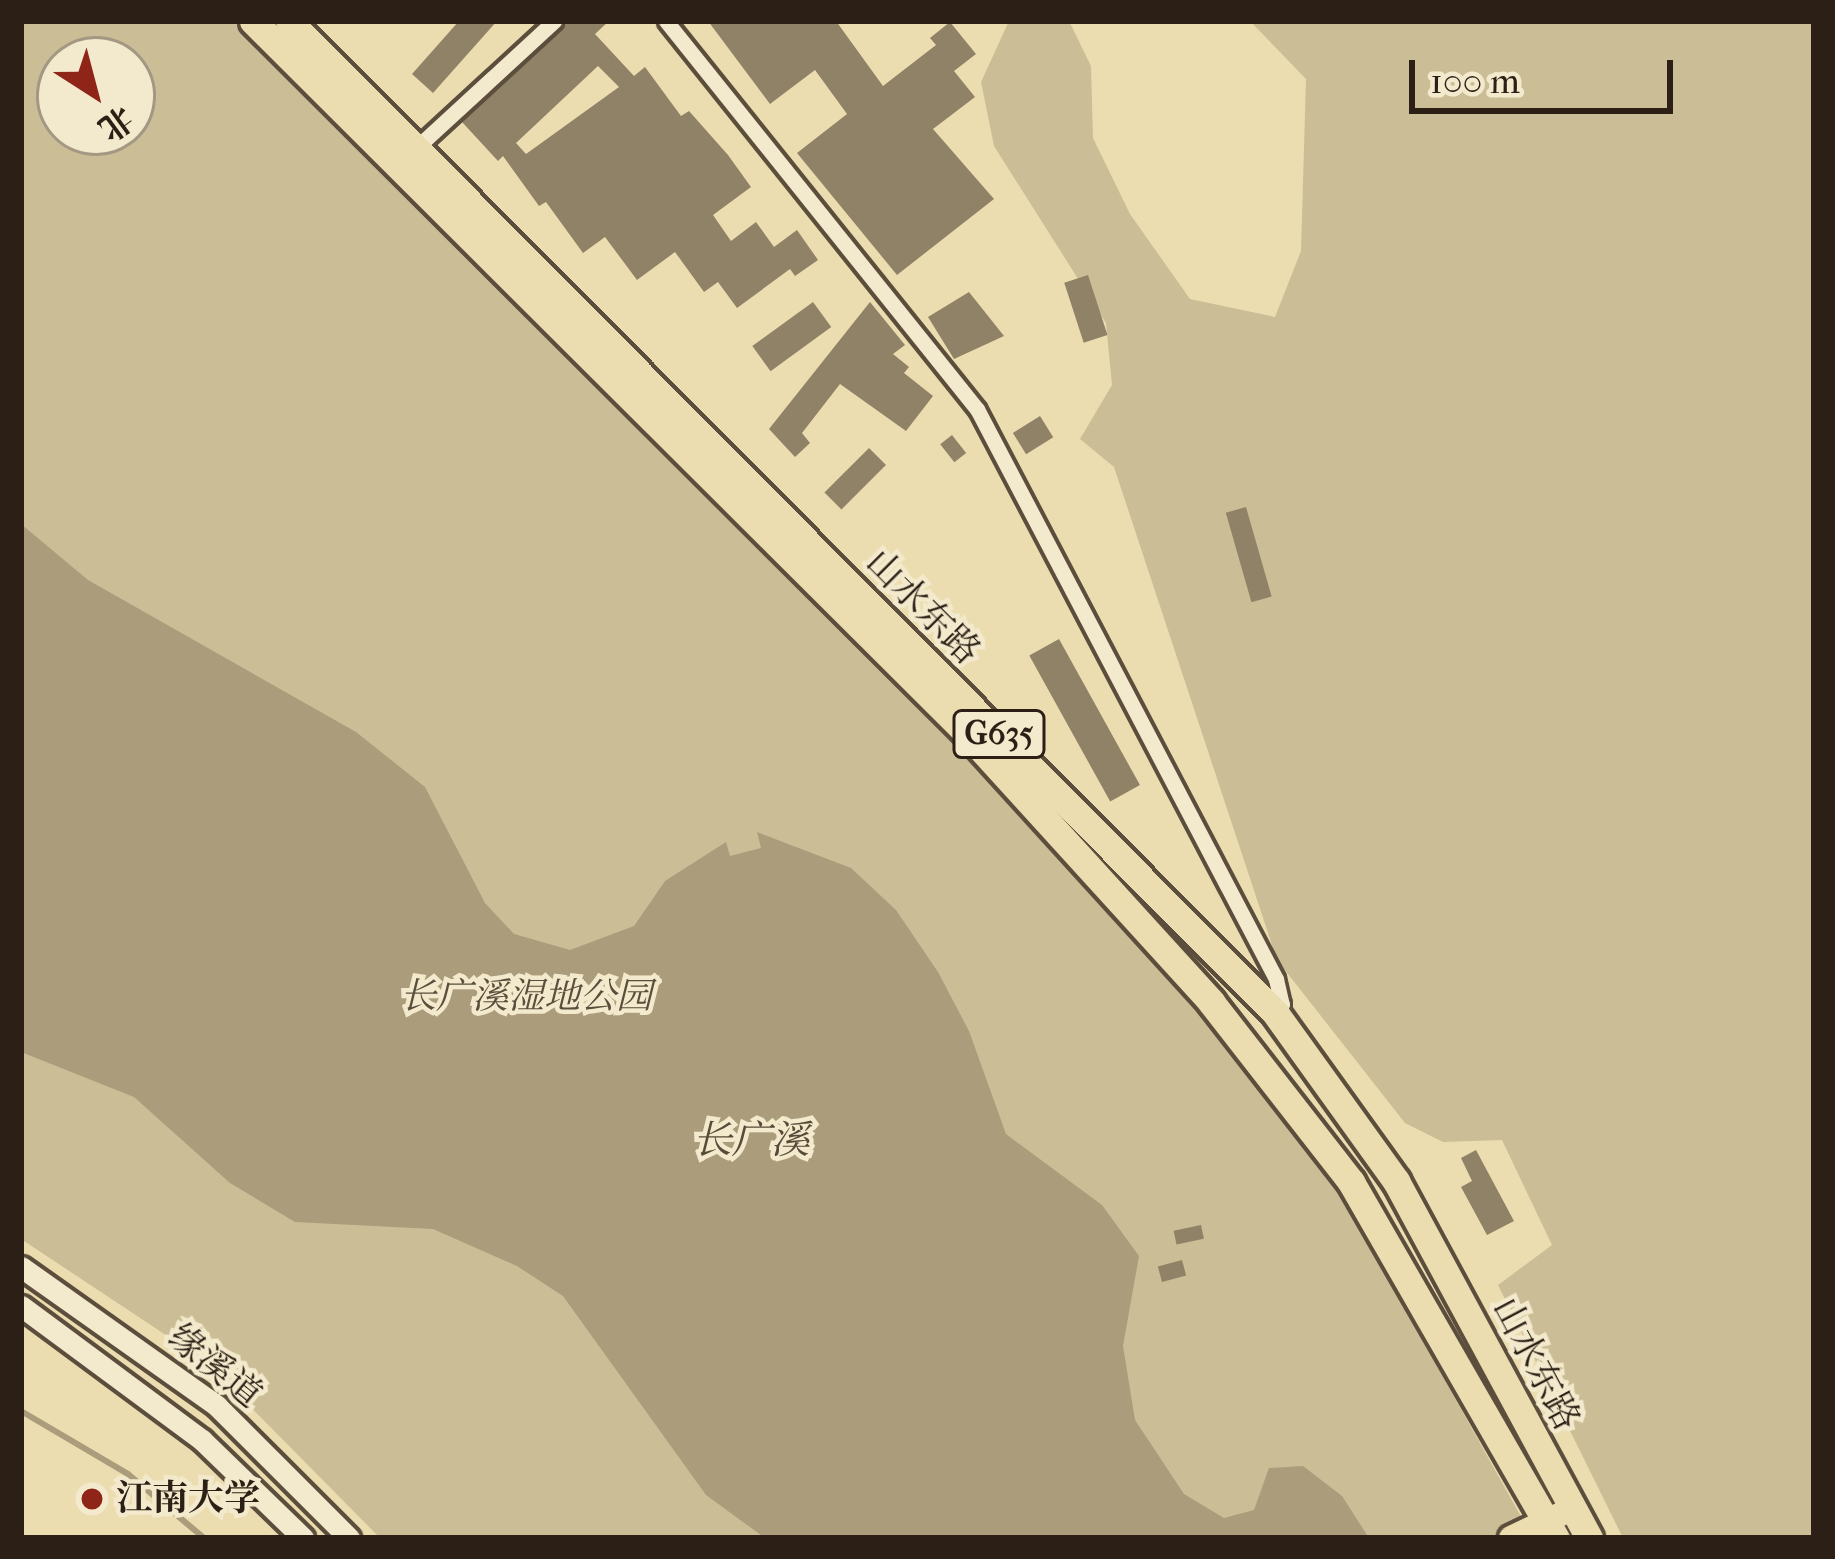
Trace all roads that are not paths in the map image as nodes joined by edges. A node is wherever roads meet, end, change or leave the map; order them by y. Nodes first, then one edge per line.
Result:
1 (253, 21) edge
2 (289, 21) edge
3 (554, 21) edge
4 (666, 21) edge
5 (415, 149) junction
6 (971, 722) junction
7 (1276, 1014) junction
8 (21, 1268) edge
9 (21, 1306) edge
10 (1575, 1513) junction
11 (1552, 1531) edge
12 (303, 1538) edge
13 (349, 1538) edge
14 (1511, 1538) edge
15 (1589, 1538) edge

1 - 6 highway, 山水东路 / G635
2 - 5 highway, 山水东路 / G635
3 - 5 street
4 - 7 street
5 - 6 highway, 山水东路 / G635
6 - 7 highway, 山水东路 / G635
6 - 11 highway, 山水东路 / G635
7 - 10 highway, 山水东路 / G635
8 - 13 main road, 缘溪道
9 - 12 main road, 缘溪道
10 - 11 main road
10 - 15 highway, 山水东路 / G635
11 - 14 main road

